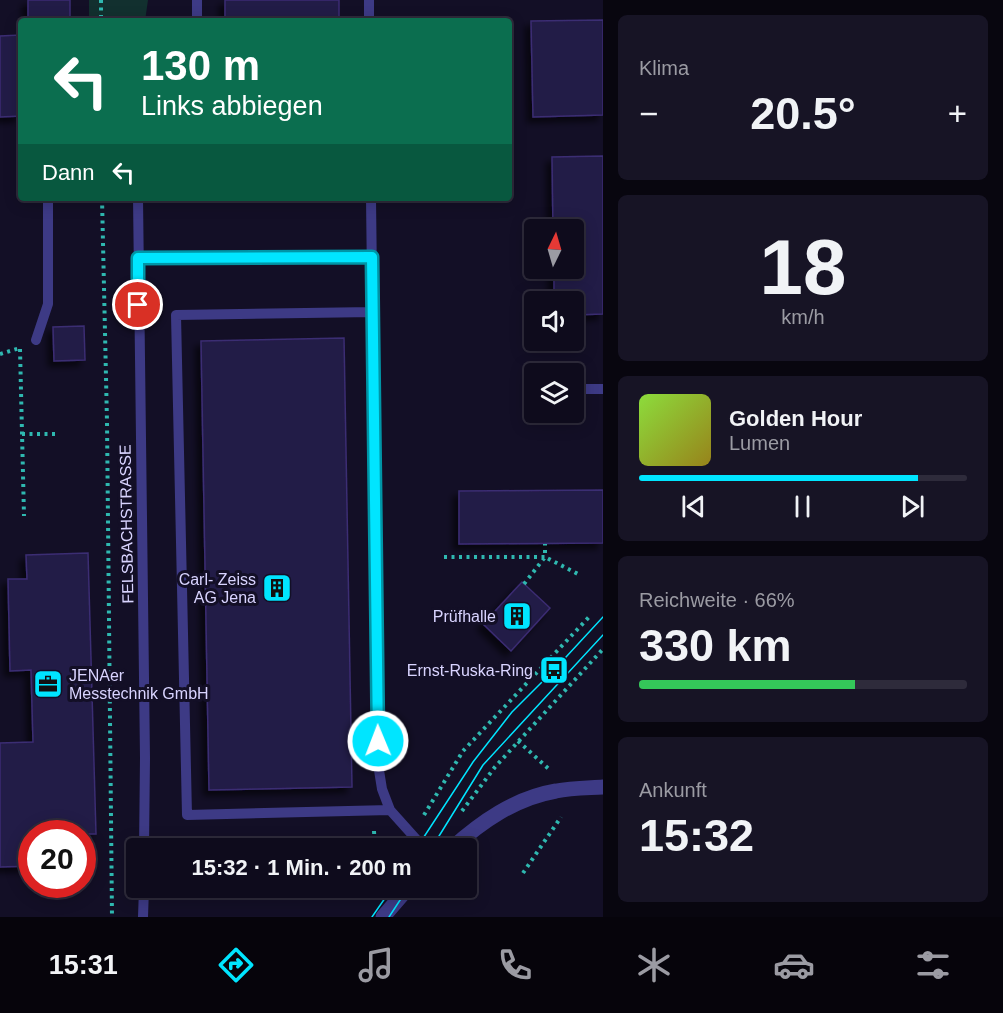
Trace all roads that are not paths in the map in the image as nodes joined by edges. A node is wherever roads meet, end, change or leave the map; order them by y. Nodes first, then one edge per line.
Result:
1 (197, 0) edge
2 (369, 0) edge
3 (197, 18) edge
4 (369, 18) edge
5 (48, 201) edge
6 (138, 201) edge
7 (371, 201) edge
8 (372, 257) junction
9 (138, 258) junction
10 (373, 312) junction
11 (36, 340) road end
12 (584, 388) edge
13 (603, 388) edge
14 (603, 787) edge
15 (390, 810) junction
16 (144, 838) edge
17 (415, 838) edge
18 (463, 838) edge
19 (144, 898) edge
20 (399, 898) edge
21 (143, 917) edge
22 (383, 917) edge

1 - 3 lane
2 - 4 lane
5 - 11 lane
6 - 9 lane, FELSBACHSTRASSE
7 - 8 lane
8 - 9 lane
8 - 10 lane
9 - 16 lane, FELSBACHSTRASSE
10 - 15 lane
10 - 15 lane
12 - 13 lane
14 - 18 street
15 - 17 lane
19 - 21 lane
20 - 22 street

